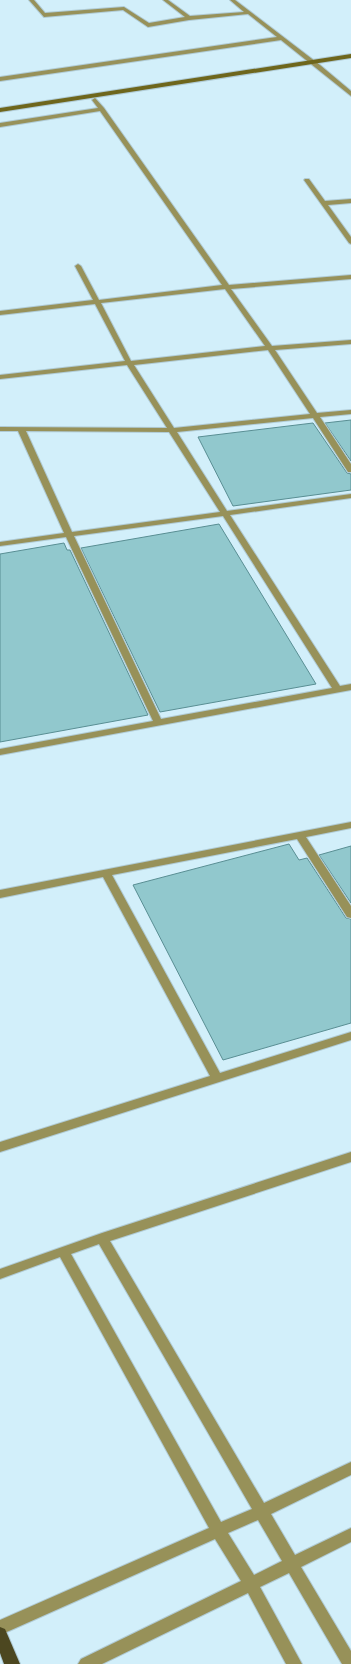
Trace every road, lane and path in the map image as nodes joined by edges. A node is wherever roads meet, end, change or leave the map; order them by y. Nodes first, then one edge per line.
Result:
1 (31, 0) edge
2 (165, 0) edge
3 (232, 0) edge
4 (248, 12) junction
5 (189, 18) junction
6 (282, 38) junction
7 (351, 56) edge
8 (351, 61) edge
9 (312, 62) junction
10 (318, 66) junction
11 (0, 79) edge
12 (351, 94) edge
13 (95, 100) junction
14 (0, 110) edge
15 (102, 110) junction
16 (0, 115) edge
17 (0, 125) edge
18 (307, 180) dead end
19 (351, 201) edge
20 (323, 203) junction
21 (351, 242) edge
22 (78, 266) dead end
23 (351, 277) edge
24 (226, 286) junction
25 (98, 303) junction
26 (0, 314) edge
27 (351, 342) edge
28 (270, 348) junction
29 (129, 363) junction
30 (0, 377) edge
31 (351, 412) edge
32 (315, 416) junction
33 (21, 428) junction
34 (0, 429) edge
35 (172, 430) junction
36 (351, 470) edge
37 (351, 496) edge
38 (225, 515) junction
39 (69, 535) junction
40 (0, 544) edge
41 (351, 687) edge
42 (337, 690) junction
43 (158, 722) junction
44 (0, 752) edge
45 (351, 825) edge
46 (300, 835) junction
47 (106, 873) junction
48 (0, 894) edge
49 (351, 914) edge
50 (351, 1036) edge
51 (217, 1078) junction
52 (0, 1147) edge
53 (351, 1157) edge
54 (102, 1238) junction
55 (63, 1251) junction
56 (0, 1274) edge
57 (351, 1468) edge
58 (260, 1512) junction
59 (218, 1531) junction
60 (351, 1535) edge
61 (291, 1564) junction
62 (251, 1584) junction
63 (0, 1628) edge
64 (0, 1634) edge
65 (12, 1664) edge
66 (86, 1664) edge
67 (294, 1664) edge
68 (350, 1664) edge

1 - 5 street
2 - 5 street
3 - 4 street
4 - 5 street
4 - 6 street
6 - 9 street
6 - 11 street
7 - 9 street
8 - 10 street
9 - 10 street
9 - 14 street
10 - 12 street
10 - 13 street
13 - 15 street
13 - 16 street
15 - 17 street
15 - 24 street
18 - 20 street
19 - 20 street
20 - 21 street
22 - 25 street
23 - 24 street
24 - 25 street
24 - 28 street
25 - 26 street
25 - 29 street
27 - 28 street
28 - 29 street
28 - 32 street
29 - 30 street
29 - 35 street
31 - 32 street
32 - 35 street
32 - 36 street
33 - 34 street
33 - 35 street
33 - 39 street
35 - 38 street
37 - 38 street
38 - 39 street
38 - 42 street
39 - 40 street
39 - 43 street
41 - 42 street
42 - 43 street
43 - 44 street
45 - 46 street
46 - 47 street
46 - 49 street
47 - 48 street
47 - 51 street
50 - 51 street
51 - 52 street
53 - 54 street
54 - 55 street
54 - 58 street
55 - 56 street
55 - 59 street
57 - 58 street
58 - 59 street
58 - 61 street
59 - 62 street
59 - 63 street
60 - 61 street
61 - 62 street
61 - 68 street
62 - 66 street
62 - 67 street
64 - 65 main road

